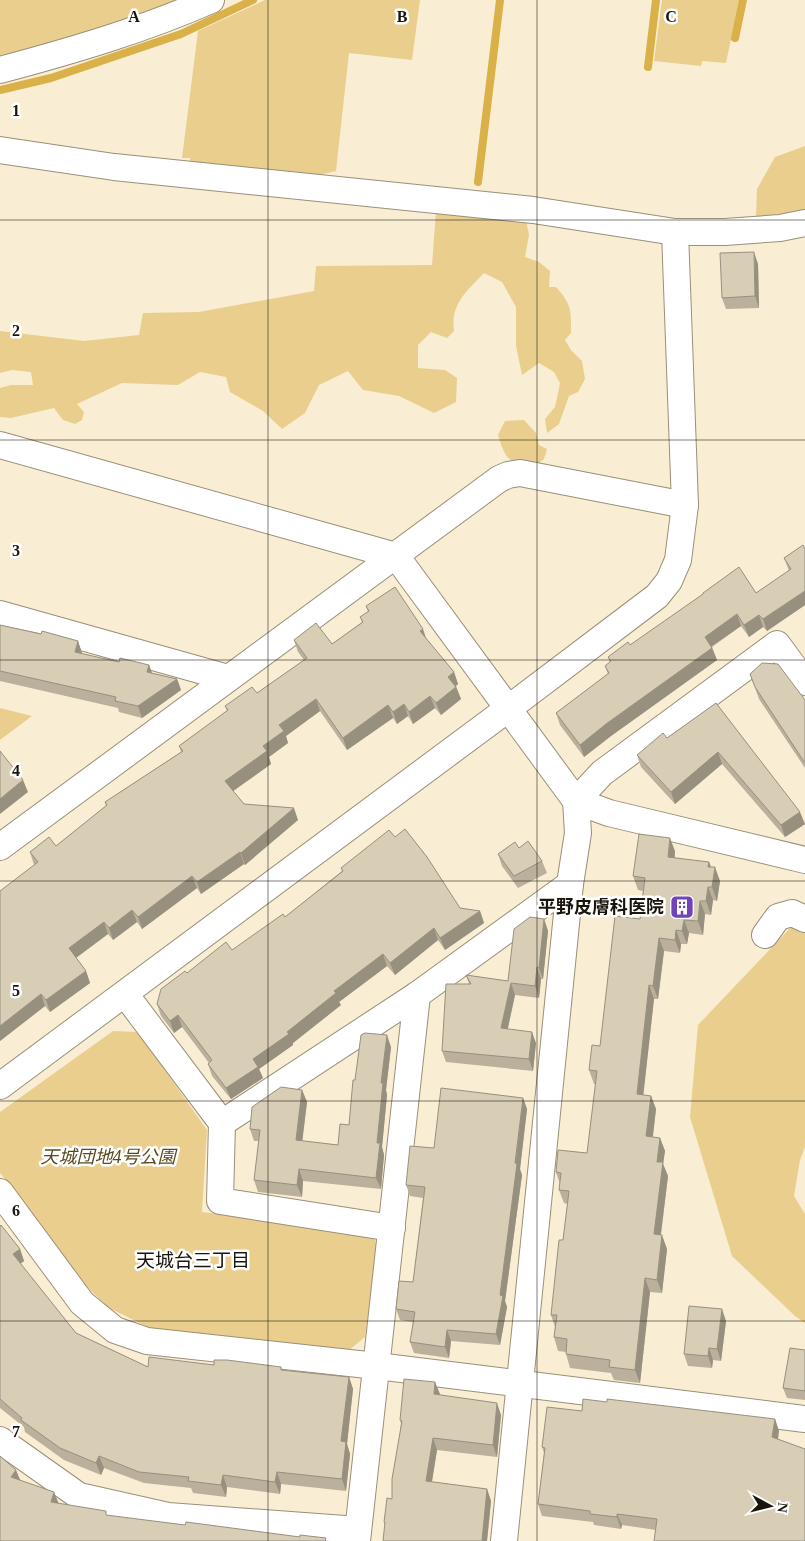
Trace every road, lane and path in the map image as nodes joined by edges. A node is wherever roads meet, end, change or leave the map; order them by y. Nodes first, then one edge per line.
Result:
1 (211, 0) edge
2 (0, 70) edge
3 (0, 150) edge
4 (805, 223) edge
5 (675, 232) junction
6 (0, 445) edge
7 (685, 505) junction
8 (396, 556) junction
9 (0, 614) edge
10 (228, 678) junction
11 (805, 682) edge
12 (509, 708) junction
13 (576, 801) junction
14 (0, 846) edge
15 (805, 860) edge
16 (570, 884) junction
17 (805, 919) edge
18 (764, 935) dead end
19 (125, 994) junction
20 (417, 995) junction
21 (0, 1086) edge
22 (222, 1123) junction
23 (0, 1193) edge
24 (392, 1228) junction
25 (376, 1366) junction
26 (519, 1384) junction
27 (805, 1419) edge
28 (0, 1440) edge
29 (357, 1536) edge
30 (510, 1540) edge

1 - 2 street
3 - 5 street
4 - 5 street
5 - 7 street
6 - 8 street
7 - 8 street
7 - 12 street
8 - 10 street
8 - 12 street
9 - 10 street
10 - 14 street
11 - 13 street
12 - 13 street
12 - 19 street
13 - 15 street
13 - 16 street
16 - 20 street
16 - 26 street
17 - 18 street
19 - 21 street
19 - 22 street
20 - 22 street
20 - 24 street
22 - 24 street
23 - 25 street
24 - 25 street
25 - 26 street
25 - 29 street
26 - 27 street
26 - 30 street
28 - 29 street

